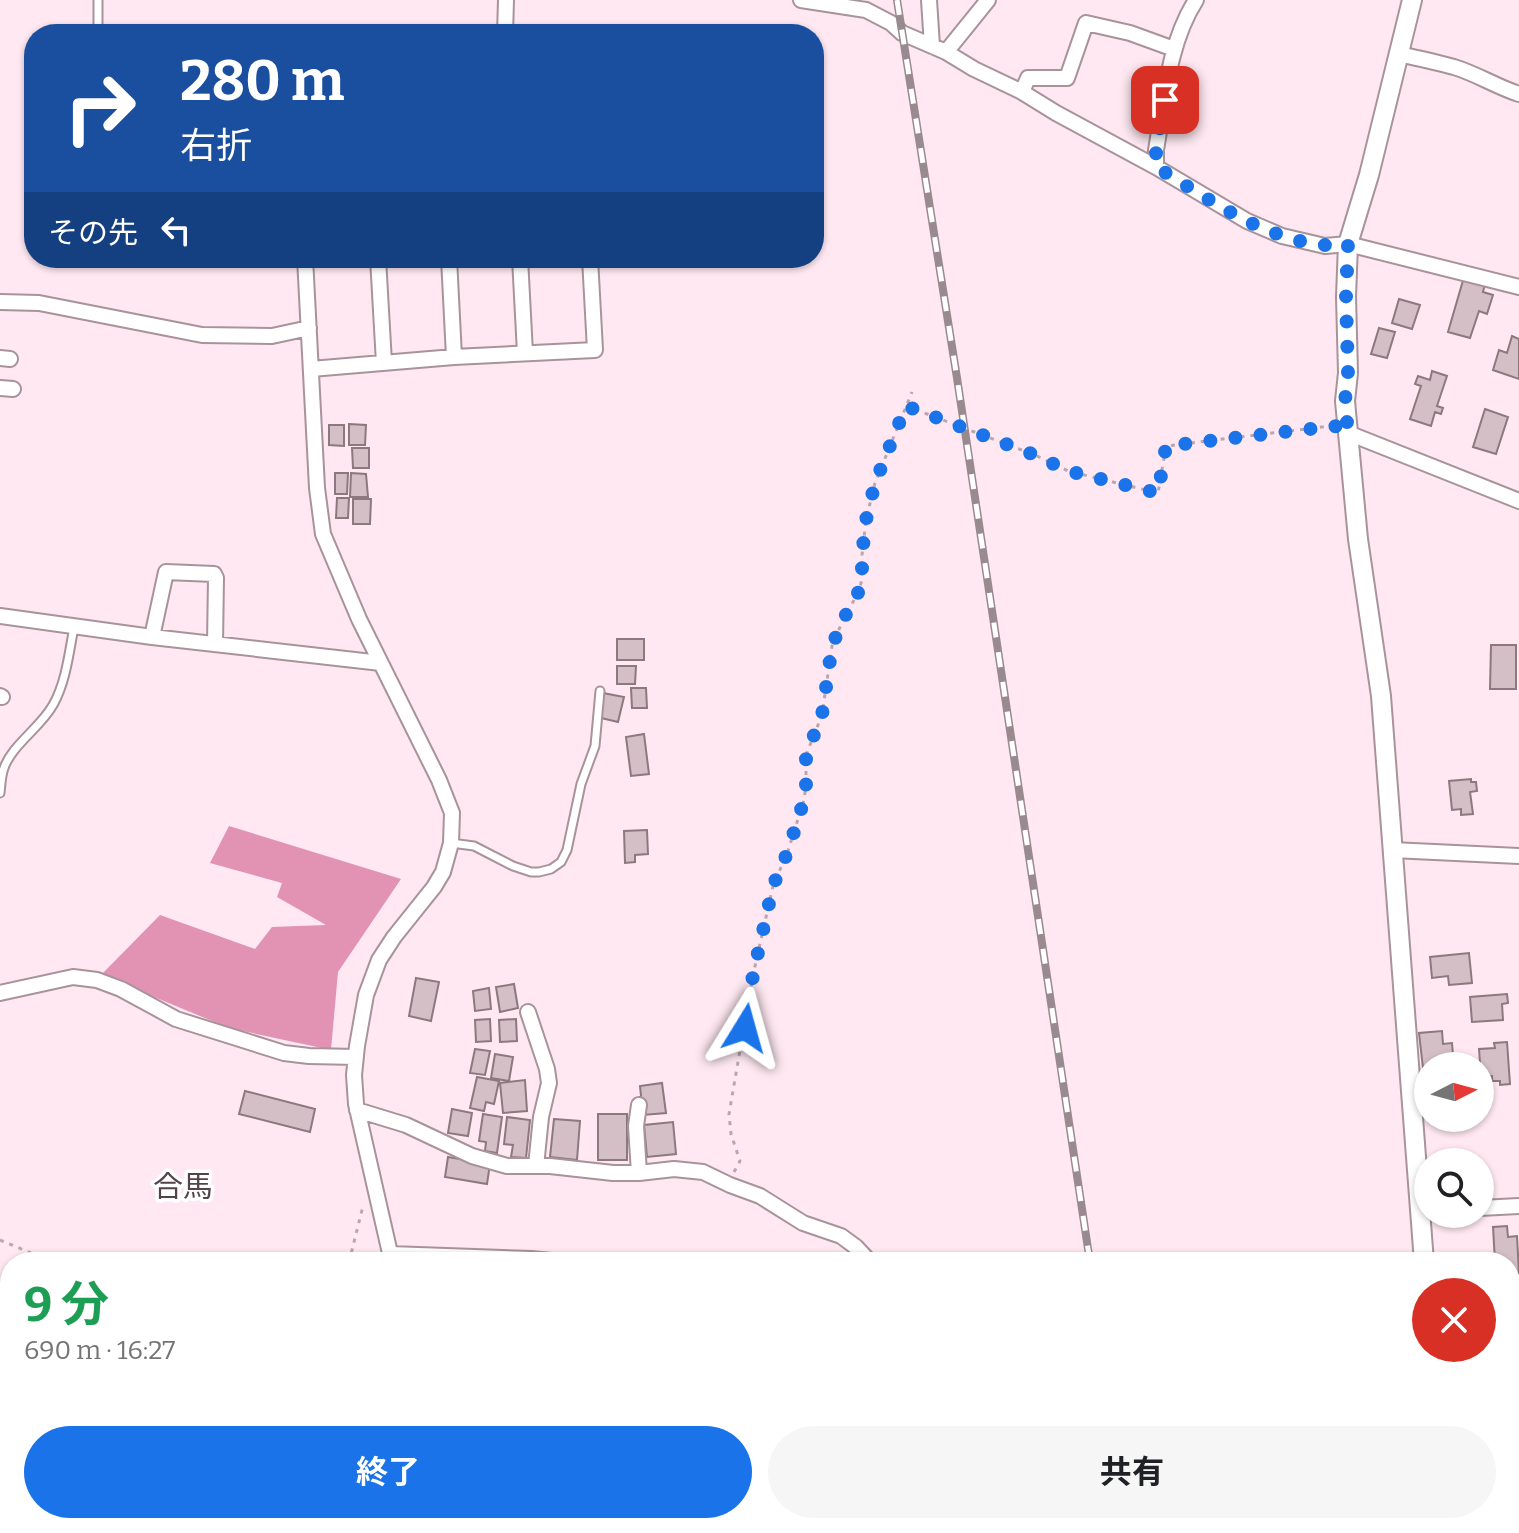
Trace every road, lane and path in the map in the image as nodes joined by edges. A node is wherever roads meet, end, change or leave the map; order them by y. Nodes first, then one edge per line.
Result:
1 (98, 0) edge
2 (506, 0) edge
3 (801, 0) edge
4 (929, 0) edge
5 (988, 0) edge
6 (1196, 0) edge
7 (1412, 0) edge
8 (98, 24) edge
9 (505, 24) edge
10 (939, 49) junction
11 (1174, 49) junction
12 (1399, 54) junction
13 (1022, 92) junction
14 (1519, 94) edge
15 (1156, 167) junction
16 (1348, 244) junction
17 (306, 268) edge
18 (379, 268) edge
19 (450, 268) edge
20 (521, 268) edge
21 (591, 268) edge
22 (1519, 287) edge
23 (0, 302) edge
24 (309, 328) junction
25 (525, 353) junction
26 (454, 357) junction
27 (384, 363) junction
28 (311, 369) junction
29 (912, 392) dead end
30 (906, 406) junction
31 (1348, 433) junction
32 (1519, 501) edge
33 (0, 616) edge
34 (74, 627) junction
35 (152, 637) junction
36 (215, 644) junction
37 (381, 663) junction
38 (600, 691) dead end
39 (0, 793) edge
40 (451, 843) junction
41 (1392, 850) junction
42 (1519, 856) edge
43 (0, 993) edge
44 (528, 1012) dead end
45 (356, 1057) junction
46 (639, 1105) dead end
47 (357, 1110) junction
48 (1418, 1148) edge
49 (536, 1166) junction
50 (639, 1173) junction
51 (725, 1183) junction
52 (364, 1201) dead end
53 (1519, 1206) edge
54 (1494, 1207) edge
55 (1424, 1228) edge
56 (0, 1240) edge
57 (29, 1252) edge
58 (351, 1252) edge
59 (390, 1252) edge
60 (861, 1252) edge
61 (1424, 1252) edge

1 - 8 lane
2 - 9 street
3 - 10 street
4 - 10 street
5 - 10 street
6 - 11 street
7 - 12 street
10 - 13 street
11 - 13 street
11 - 15 street
12 - 14 street
12 - 16 street
13 - 15 street
15 - 16 street
16 - 22 street
16 - 31 street
17 - 24 street
18 - 27 street
19 - 26 street
20 - 25 street
21 - 25 street
23 - 24 street
24 - 28 street
25 - 26 street
26 - 27 street
27 - 28 street
28 - 37 street
29 - 30 path
30 - 31 path
30 - 51 path
31 - 32 street
31 - 41 street
33 - 34 street
34 - 35 street
34 - 39 lane
35 - 36 street
35 - 36 street
36 - 37 street
37 - 40 street
38 - 40 lane
40 - 45 street
41 - 42 street
41 - 48 street
43 - 45 street
44 - 49 street
45 - 47 street
46 - 50 street
47 - 49 street
47 - 59 street
49 - 50 street
50 - 51 street
51 - 60 street
52 - 58 path
53 - 54 street
55 - 61 street
56 - 57 path

